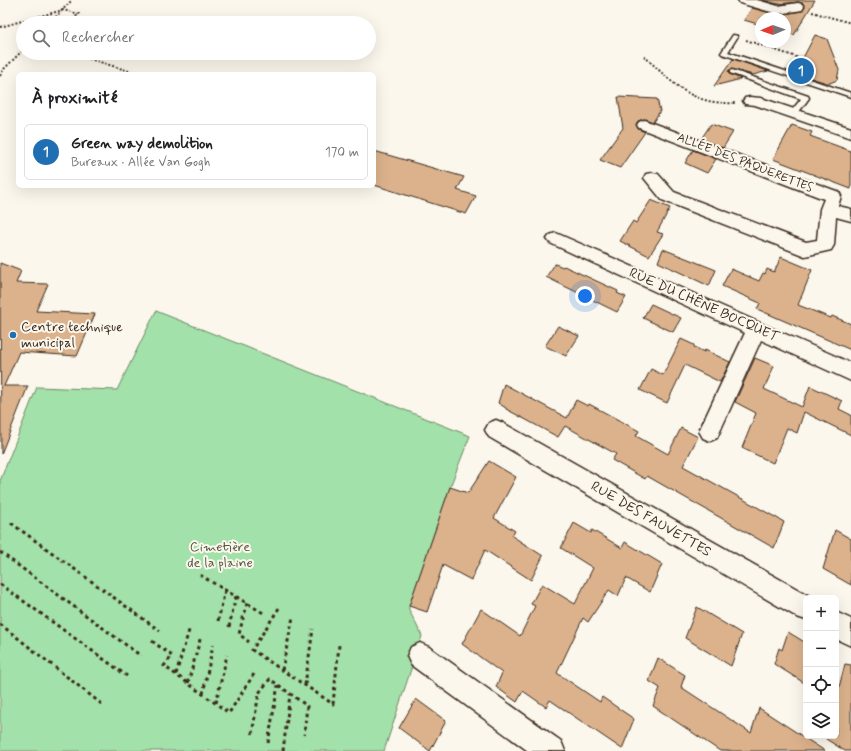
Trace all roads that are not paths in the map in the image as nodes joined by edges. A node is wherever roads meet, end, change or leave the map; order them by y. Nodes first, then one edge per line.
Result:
1 (744, 0) edge
2 (798, 8) road end
3 (735, 36) road end
4 (732, 72) dead end
5 (851, 95) edge
6 (750, 101) road end
7 (793, 114) junction
8 (644, 125) dead end
9 (851, 133) edge
10 (652, 178) dead end
11 (828, 209) junction
12 (851, 215) edge
13 (556, 239) dead end
14 (756, 329) junction
15 (851, 372) edge
16 (496, 430) dead end
17 (710, 431) dead end
18 (803, 606) edge
19 (839, 627) edge
20 (851, 633) edge
21 (420, 656) dead end
22 (551, 751) edge

1 - 2 street
3 - 5 lane
4 - 7 lane
6 - 7 street
7 - 9 street
8 - 11 street, ALLÉE DES PAQUERETTES
10 - 11 street, ALLÉE DES PAQUERETTES
11 - 12 street
13 - 14 street, RUE DU CHÊNE BOCQUET
14 - 15 street, RUE DU CHÊNE BOCQUET
14 - 17 street
16 - 18 street, RUE DES FAUVETTES
19 - 20 street
21 - 22 street

